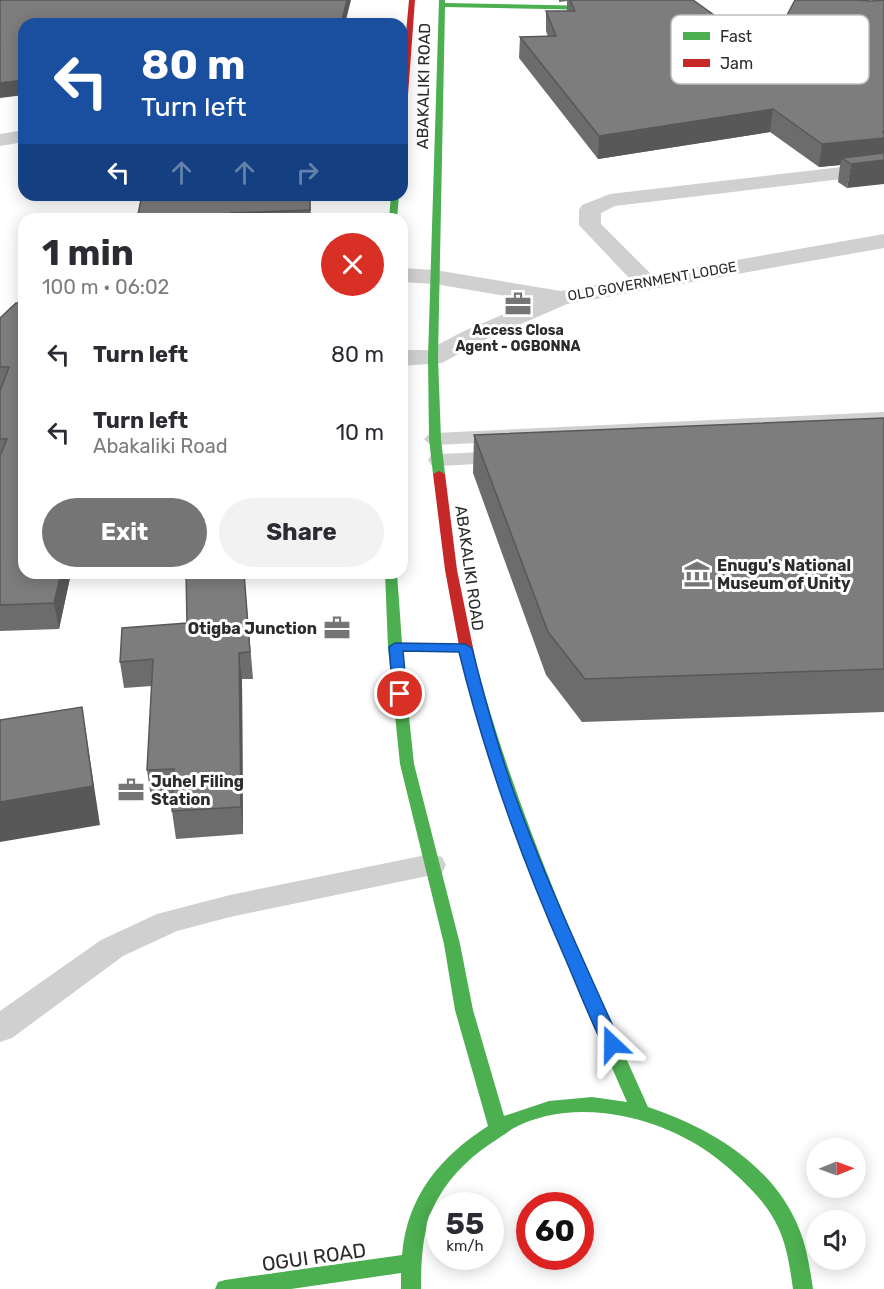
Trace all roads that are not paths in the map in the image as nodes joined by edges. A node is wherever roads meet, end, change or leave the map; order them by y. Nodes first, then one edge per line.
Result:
1 (412, 0) edge
2 (690, 0) edge
3 (442, 2) edge
4 (408, 44) edge
5 (18, 137) edge
6 (0, 140) edge
7 (884, 168) edge
8 (884, 241) edge
9 (408, 275) edge
10 (435, 276) junction
11 (645, 281) junction
12 (561, 298) junction
13 (408, 358) edge
14 (433, 358) junction
15 (882, 422) edge
16 (437, 449) junction
17 (533, 455) edge
18 (391, 579) edge
19 (395, 647) junction
20 (465, 648) junction
21 (431, 866) junction
22 (0, 1029) edge
23 (640, 1109) junction
24 (497, 1125) junction
25 (409, 1263) junction
26 (225, 1289) edge
27 (411, 1289) edge
28 (803, 1289) edge

1 - 4 main road, ABAKALIKI ROAD
2 - 3 main road
3 - 10 main road, ABAKALIKI ROAD
5 - 6 street
7 - 11 street
8 - 11 street, OLD GOVERNMENT LODGE
9 - 10 street
10 - 12 street
10 - 14 main road, ABAKALIKI ROAD
11 - 12 street, OLD GOVERNMENT LODGE
12 - 14 street, OLD GOVERNMENT LODGE
13 - 14 street
14 - 16 main road, ABAKALIKI ROAD
15 - 16 lane
16 - 17 lane
16 - 20 main road, ABAKALIKI ROAD
18 - 19 main road
19 - 20 main road
19 - 21 main road
20 - 23 main road, ABAKALIKI ROAD
21 - 22 lane
21 - 24 main road
23 - 24 main road
23 - 28 main road
24 - 25 main road
25 - 26 main road, OGUI ROAD
25 - 27 main road

